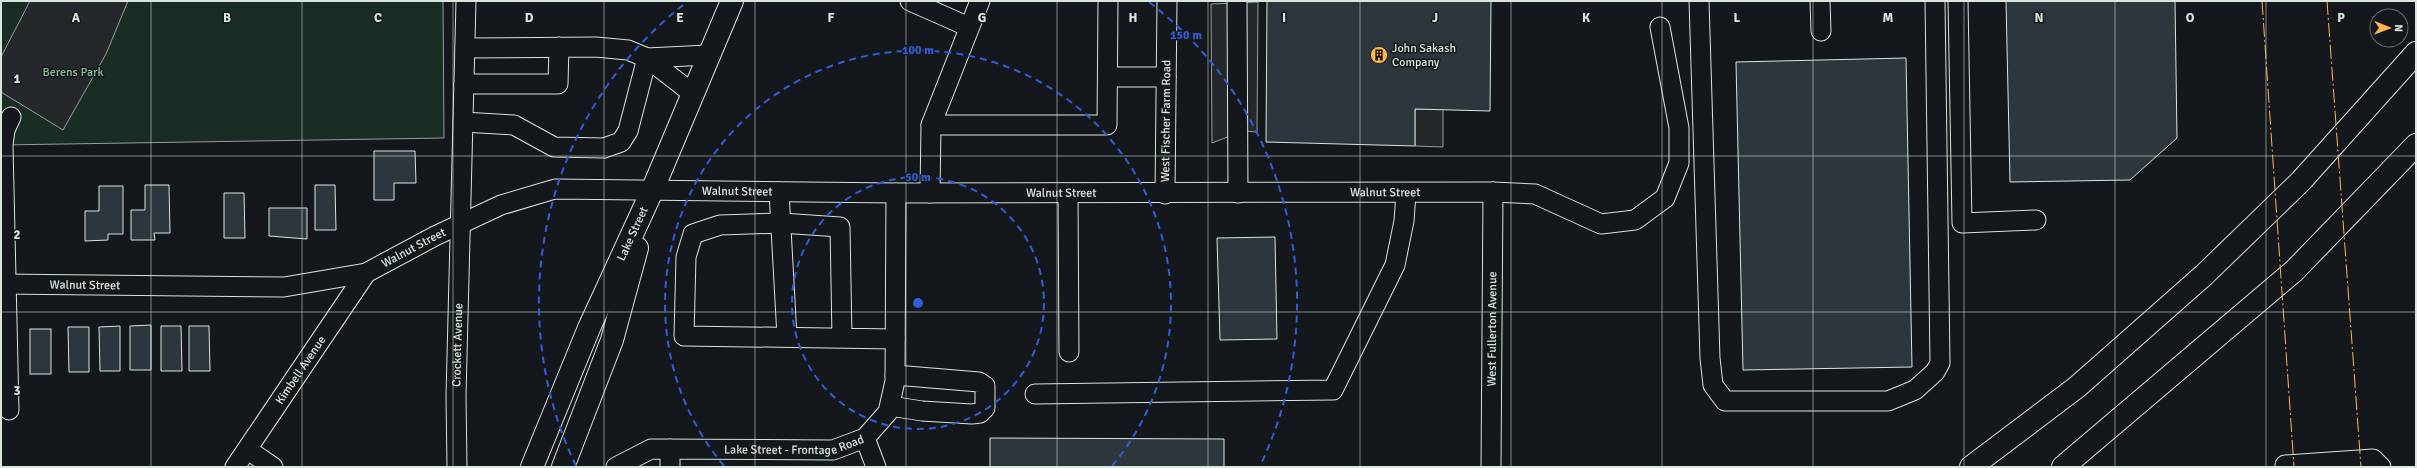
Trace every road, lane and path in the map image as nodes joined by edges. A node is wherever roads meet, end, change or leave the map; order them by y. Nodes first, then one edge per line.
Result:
1 (466, 1) edge
2 (732, 1) edge
3 (910, 1) edge
4 (980, 1) edge
5 (1108, 1) edge
6 (1167, 1) edge
7 (1237, 1) edge
8 (1699, 1) edge
9 (1820, 1) edge
10 (1935, 1) edge
11 (1958, 1) edge
12 (969, 27) junction
13 (1660, 27) dead end
14 (1821, 31) dead end
15 (559, 47) junction
16 (465, 48) junction
17 (2416, 53) edge
18 (708, 55) junction
19 (647, 58) junction
20 (1166, 77) junction
21 (1108, 78) junction
22 (464, 84) junction
23 (692, 93) junction
24 (11, 117) dead end
25 (463, 122) junction
26 (931, 125) junction
27 (2416, 145) edge
28 (652, 191) junction
29 (779, 192) junction
30 (1406, 192) junction
31 (1493, 192) junction
32 (930, 193) junction
33 (1238, 193) junction
34 (896, 194) junction
35 (1068, 194) junction
36 (1165, 194) junction
37 (2036, 220) dead end
38 (461, 223) junction
39 (781, 223) junction
40 (366, 273) junction
41 (3, 284) edge
42 (787, 337) junction
43 (842, 338) junction
44 (895, 339) junction
45 (1069, 352) dead end
46 (895, 375) junction
47 (1035, 394) dead end
48 (890, 406) junction
49 (9, 410) dead end
50 (865, 438) junction
51 (248, 450) junction
52 (670, 458) edge
53 (2285, 465) dead end
54 (235, 467) edge
55 (273, 467) edge
56 (457, 467) edge
57 (532, 467) edge
58 (563, 467) edge
59 (616, 467) edge
60 (876, 467) edge
61 (1491, 467) edge
62 (1971, 467) edge
63 (2063, 467) edge
64 (2381, 467) edge

1 - 16 street, Crockett Avenue
2 - 18 main road, Lake Street
3 - 12 street
4 - 12 street
5 - 21 street
6 - 20 street, West Fischer Farm Road
7 - 33 street
8 - 10 street
9 - 14 street
11 - 37 street
12 - 26 street
13 - 31 street, Walnut Street
15 - 16 street
15 - 19 street
15 - 22 street
16 - 22 street, Crockett Avenue
17 - 62 main road
18 - 19 street
18 - 23 main road, Lake Street
19 - 23 street
19 - 25 street
20 - 21 street
20 - 36 street, West Fischer Farm Road
21 - 26 street
22 - 25 street, Crockett Avenue
23 - 28 main road, Lake Street
24 - 41 street
25 - 38 street, Crockett Avenue
26 - 32 street
27 - 63 main road
28 - 29 street, Walnut Street
28 - 38 street, Walnut Street
28 - 57 main road, Lake Street
28 - 58 main road
29 - 34 street, Walnut Street
29 - 39 street
30 - 31 street, Walnut Street
30 - 33 street, Walnut Street
30 - 47 street
31 - 61 street, West Fullerton Avenue
32 - 34 street, Walnut Street
32 - 35 street, Walnut Street
33 - 36 street, Walnut Street
34 - 44 street, Lake Street - Frontage Road
35 - 36 street, Walnut Street
35 - 45 street
38 - 40 street, Walnut Street
38 - 56 street, Crockett Avenue
39 - 42 street
39 - 42 street
39 - 43 street
40 - 41 street, Walnut Street
40 - 51 street, Kimbell Avenue
41 - 49 street
42 - 43 street
43 - 44 street
44 - 46 street, Lake Street - Frontage Road
46 - 48 street, Lake Street - Frontage Road
46 - 48 street
48 - 50 street, Lake Street - Frontage Road
50 - 52 street, Lake Street - Frontage Road
50 - 60 street
51 - 54 street, Kimbell Avenue
51 - 55 street
52 - 59 street, Lake Street - Frontage Road
53 - 64 street

